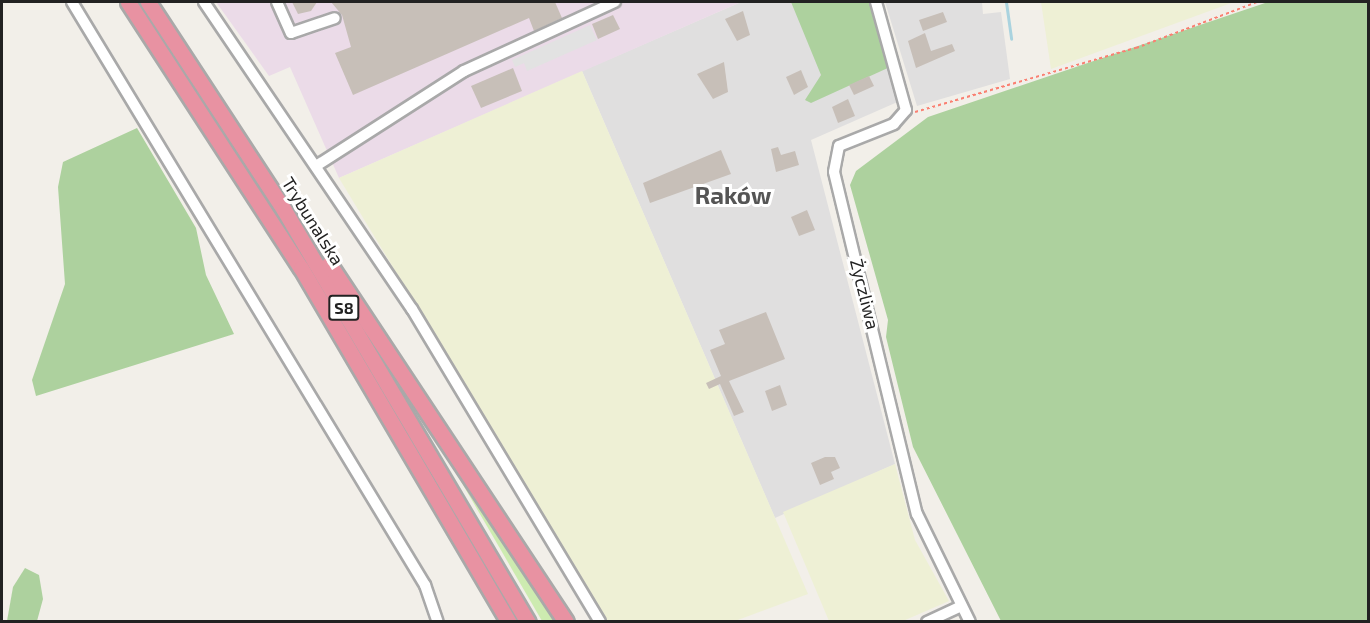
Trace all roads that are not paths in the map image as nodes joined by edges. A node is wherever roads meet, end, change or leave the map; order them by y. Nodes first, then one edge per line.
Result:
1 (72, 2) edge
2 (128, 2) edge
3 (148, 2) edge
4 (204, 2) edge
5 (277, 2) edge
6 (615, 2) edge
7 (876, 2) edge
8 (335, 18) dead end
9 (316, 166) junction
10 (284, 210) junction
11 (493, 595) junction
12 (962, 606) junction
13 (438, 621) edge
14 (497, 621) edge
15 (508, 621) edge
16 (528, 621) edge
17 (566, 621) edge
18 (600, 621) edge
19 (927, 621) edge
20 (970, 621) edge

1 - 13 street
2 - 11 highway, Trybunalska / S8
3 - 10 highway, Trybunalska / S8
4 - 9 street
5 - 8 street
6 - 9 street
7 - 12 street, Życzliwa
9 - 18 street
10 - 16 highway, Trybunalska / S8
10 - 17 highway
11 - 14 highway
11 - 15 highway, S8
12 - 19 street
12 - 20 street, Życzliwa

